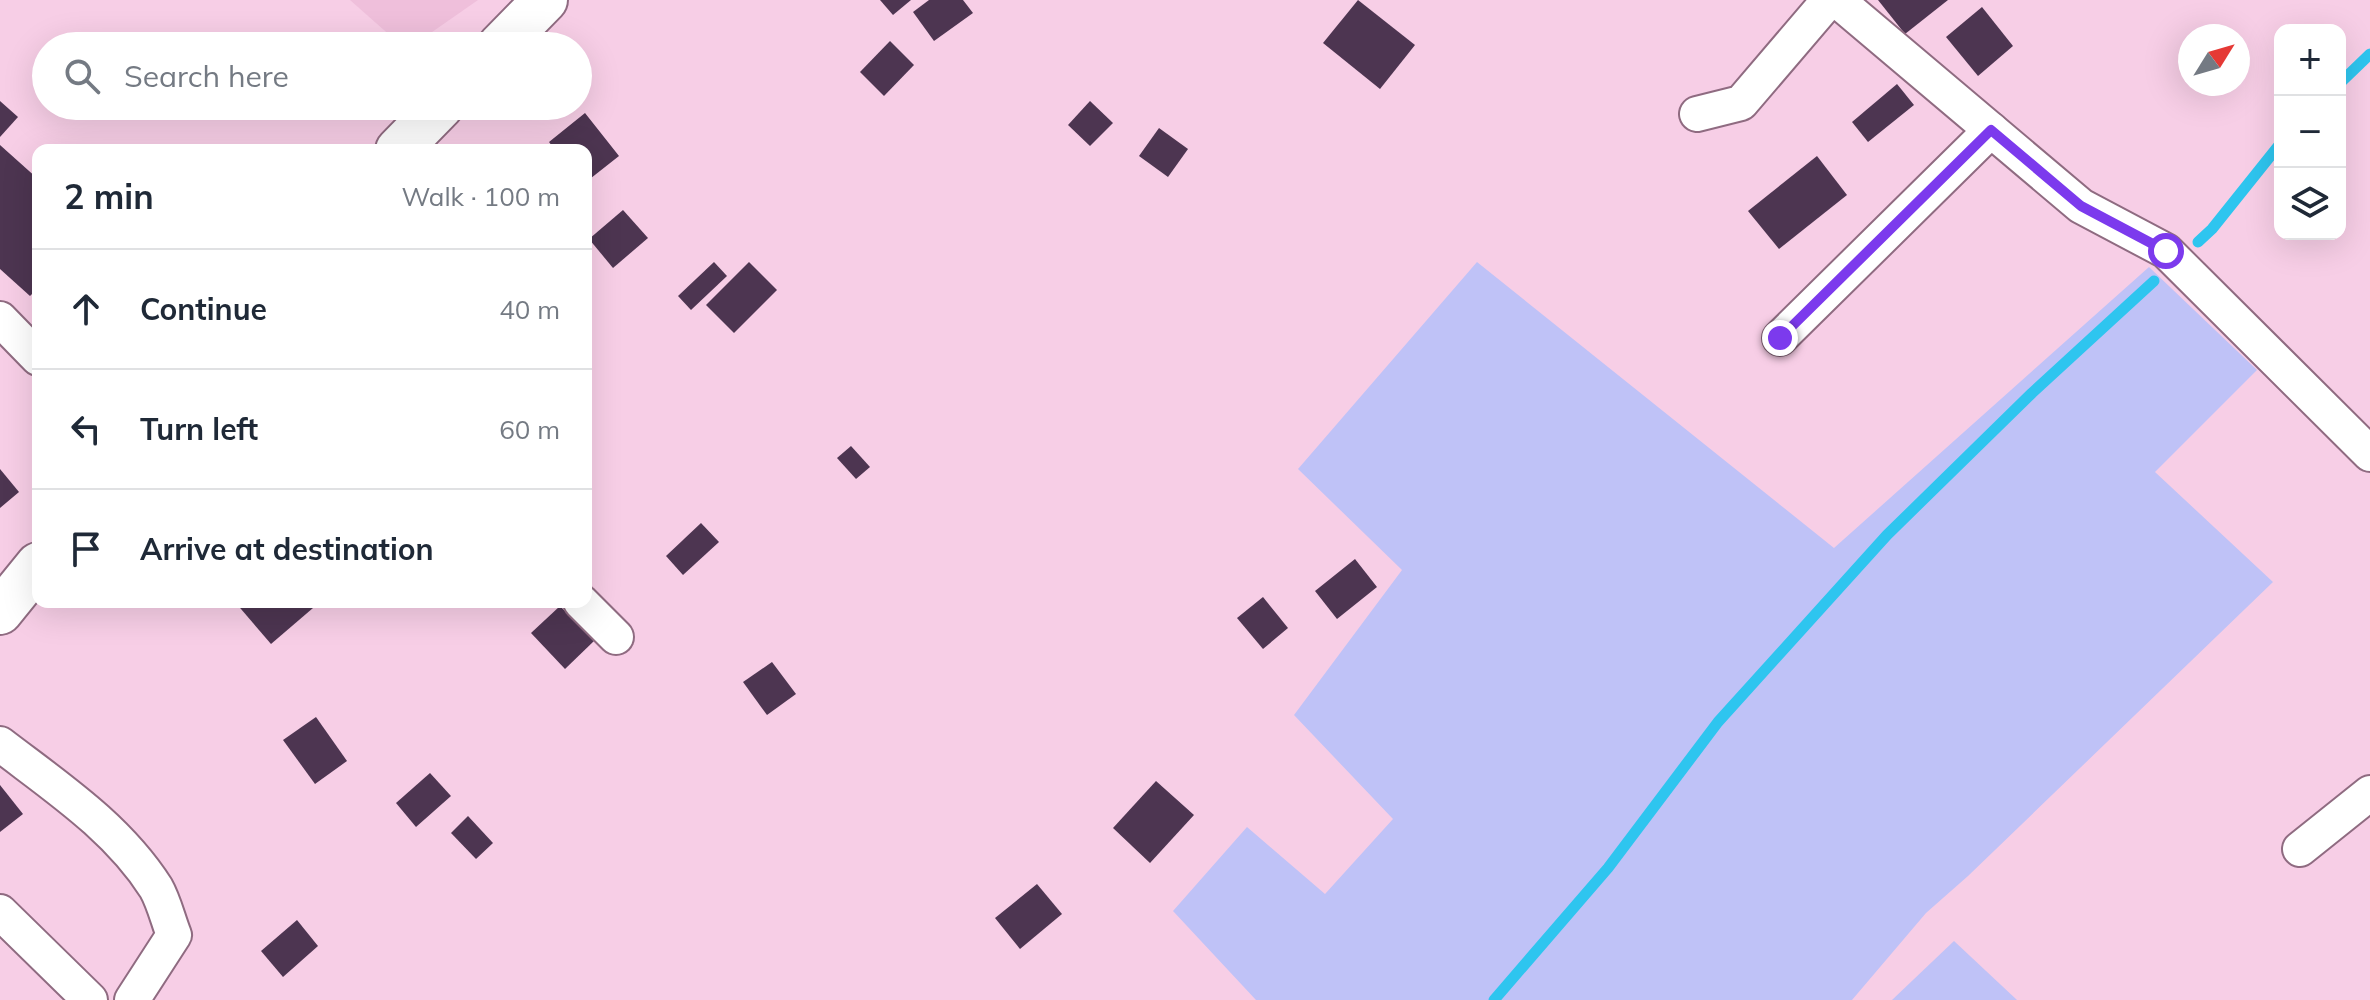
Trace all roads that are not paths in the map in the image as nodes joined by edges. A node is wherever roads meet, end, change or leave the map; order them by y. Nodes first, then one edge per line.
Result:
1 (545, 0) edge
2 (1829, 0) edge
3 (1837, 0) edge
4 (514, 32) edge
5 (1697, 114) dead end
6 (427, 120) edge
7 (1991, 130) junction
8 (404, 144) edge
9 (0, 319) edge
10 (1780, 338) dead end
11 (32, 352) edge
12 (2370, 454) edge
13 (32, 572) edge
14 (587, 608) edge
15 (0, 612) edge
16 (616, 637) dead end
17 (0, 744) edge
18 (2370, 793) edge
19 (2300, 849) dead end
20 (0, 912) edge
21 (90, 1000) edge
22 (132, 1000) edge

1 - 4 main road
2 - 5 street
3 - 7 street
6 - 8 main road
7 - 10 street
7 - 12 street
9 - 11 street
13 - 15 main road
14 - 16 street
17 - 22 street
18 - 19 street
20 - 21 street

